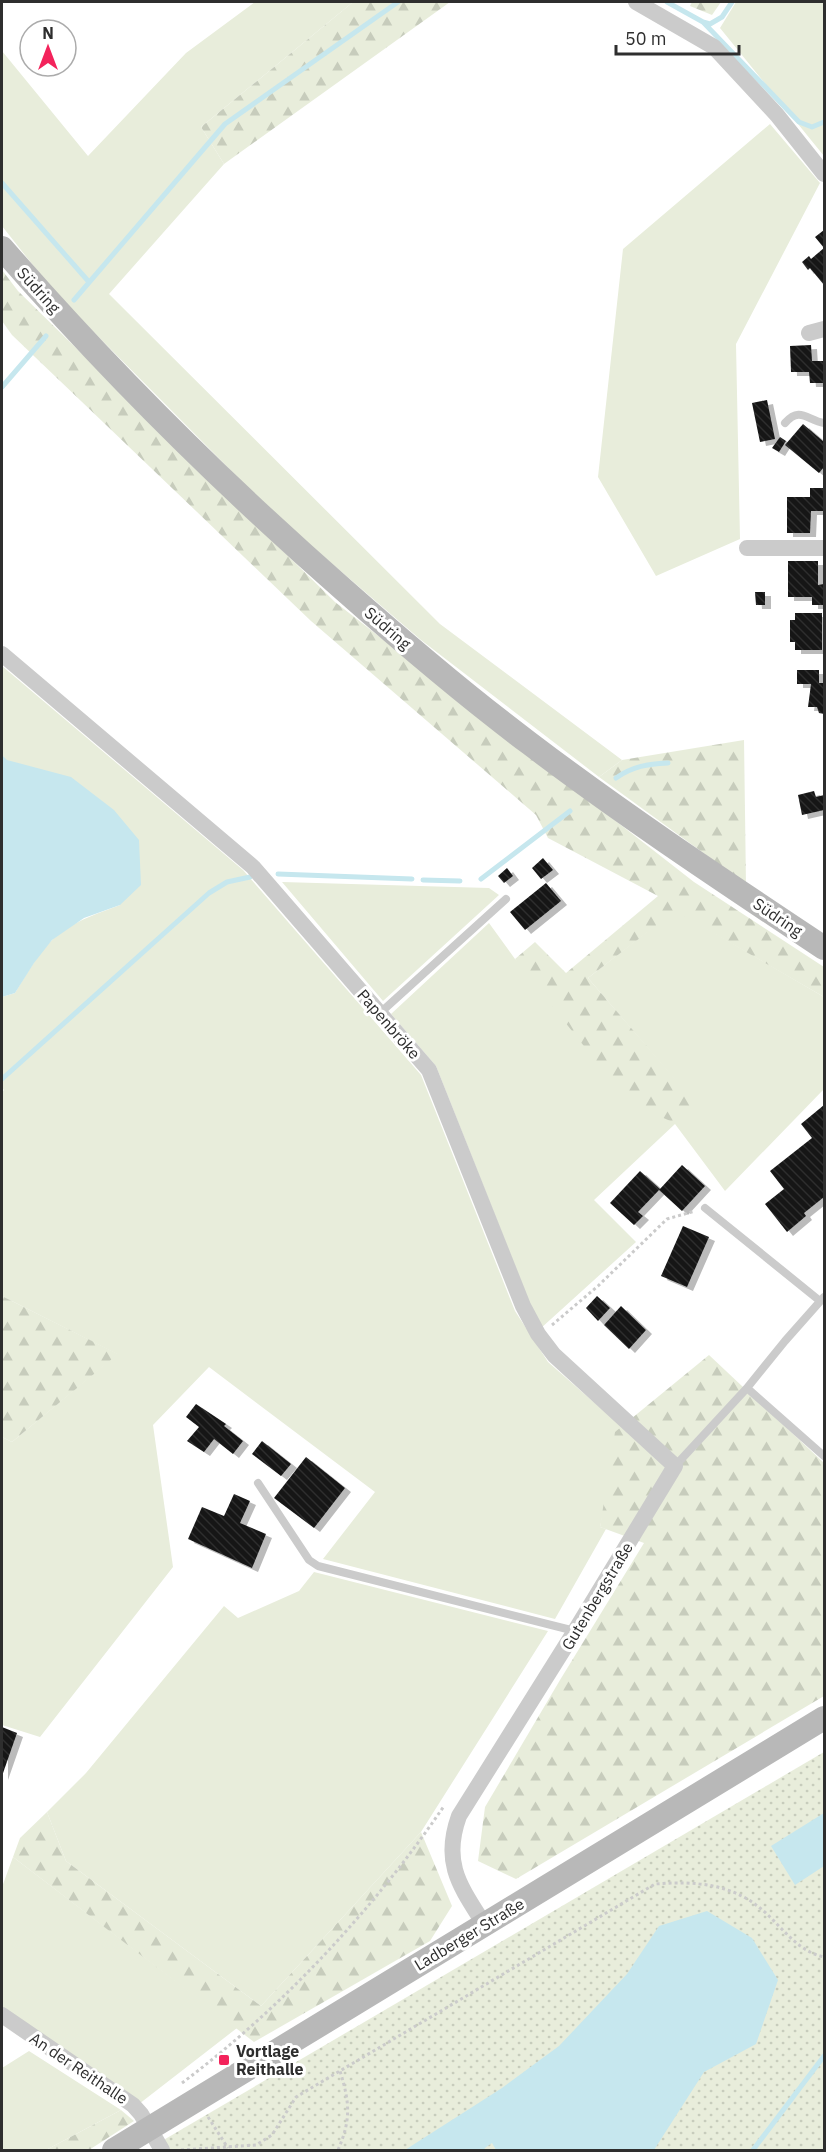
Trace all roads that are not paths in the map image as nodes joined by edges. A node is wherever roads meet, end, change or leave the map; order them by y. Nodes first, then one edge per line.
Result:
1 (636, 2) edge
2 (825, 174) edge
3 (2, 248) edge
4 (785, 423) dead end
5 (825, 423) edge
6 (747, 548) dead end
7 (825, 548) edge
8 (2, 654) edge
9 (506, 899) dead end
10 (825, 948) edge
11 (380, 1012) junction
12 (705, 1208) road end
13 (822, 1299) edge
14 (747, 1388) junction
15 (825, 1456) edge
16 (675, 1466) junction
17 (258, 1483) dead end
18 (575, 1632) junction
19 (825, 1718) edge
20 (484, 1924) junction
21 (2, 2015) edge
22 (149, 2128) junction
23 (114, 2151) edge
24 (162, 2151) edge

1 - 2 street
3 - 10 main road, Südring
4 - 5 lane
6 - 7 street
8 - 11 street, Papenbröke
9 - 11 lane
11 - 16 street, Papenbröke
12 - 13 lane
13 - 14 lane, Gutenbergstraße
14 - 15 lane
14 - 16 lane, Gutenbergstraße
16 - 18 street, Gutenbergstraße
17 - 18 lane
18 - 20 street, Gutenbergstraße
19 - 20 main road, Ladberger Straße
20 - 22 main road, Ladberger Straße
21 - 22 street, An der Reithalle
22 - 23 main road, Ladberger Straße
22 - 24 street, An der Reithalle

